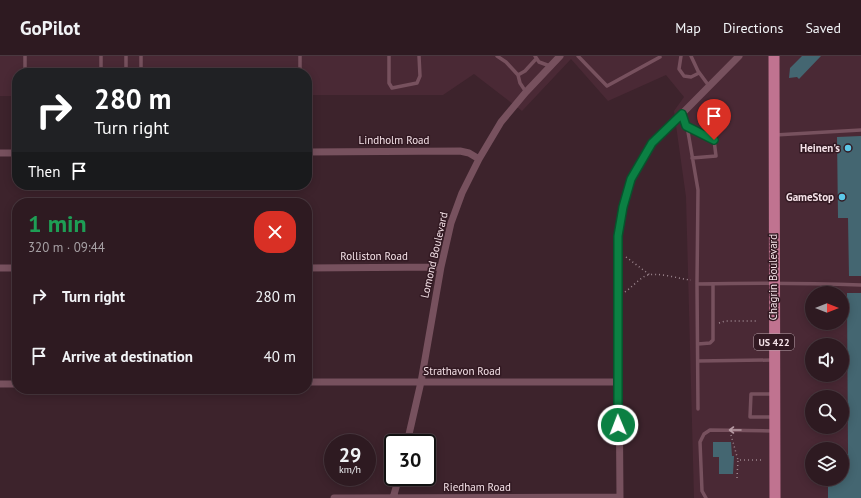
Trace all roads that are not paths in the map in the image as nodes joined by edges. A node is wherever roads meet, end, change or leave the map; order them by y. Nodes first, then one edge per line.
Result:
1 (25, 56) edge
2 (101, 56) edge
3 (126, 56) edge
4 (141, 56) edge
5 (300, 56) edge
6 (390, 56) edge
7 (419, 56) edge
8 (497, 56) edge
9 (560, 56) edge
10 (578, 56) edge
11 (681, 56) edge
12 (691, 56) edge
13 (739, 56) edge
14 (774, 56) edge
15 (660, 57) edge
16 (535, 58) edge
17 (551, 66) junction
18 (25, 68) edge
19 (101, 68) edge
20 (126, 68) edge
21 (141, 68) edge
22 (300, 68) edge
23 (699, 72) junction
24 (518, 75) junction
25 (709, 86) junction
26 (526, 92) junction
27 (682, 114) junction
28 (686, 126) junction
29 (861, 130) edge
30 (774, 135) junction
31 (312, 152) edge
32 (0, 153) edge
33 (12, 153) edge
34 (692, 158) junction
35 (479, 159) junction
36 (440, 267) junction
37 (0, 268) edge
38 (12, 268) edge
39 (312, 268) edge
40 (773, 283) junction
41 (697, 284) junction
42 (713, 284) junction
43 (861, 285) edge
44 (698, 344) junction
45 (774, 360) junction
46 (698, 361) junction
47 (312, 382) edge
48 (421, 382) junction
49 (618, 382) junction
50 (0, 384) edge
51 (12, 384) edge
52 (774, 394) junction
53 (698, 409) dead end
54 (774, 417) junction
55 (774, 431) junction
56 (409, 434) edge
57 (397, 486) edge
58 (334, 498) edge
59 (394, 498) edge
60 (620, 498) edge
61 (706, 498) edge
62 (775, 498) edge

1 - 18 lane
2 - 19 lane
3 - 20 lane
4 - 21 lane
5 - 22 lane
6 - 7 lane
8 - 24 lane
9 - 17 street, Lomond Boulevard
10 - 15 lane
11 - 23 lane
12 - 23 lane
13 - 25 street
14 - 30 main road, Chagrin Boulevard / US 422
16 - 17 lane
16 - 24 lane
17 - 26 street, Lomond Boulevard
23 - 25 lane
24 - 26 lane
25 - 27 street
26 - 35 street, Lomond Boulevard
27 - 28 lane
27 - 49 street
28 - 34 lane
28 - 34 lane
29 - 30 lane
30 - 40 main road, Chagrin Boulevard / US 422
31 - 35 street, Lindholm Road
32 - 33 street
34 - 41 lane
35 - 36 street, Lomond Boulevard
36 - 39 street, Rolliston Road
36 - 48 street, Lomond Boulevard
37 - 38 street
40 - 42 lane
40 - 43 lane
40 - 45 main road, Chagrin Boulevard / US 422
41 - 42 lane
41 - 44 lane
42 - 44 lane
44 - 46 lane
45 - 46 lane
45 - 52 main road, Chagrin Boulevard / US 422
46 - 53 lane
47 - 48 street, Strathavon Road
48 - 49 street, Strathavon Road
48 - 56 street, Lomond Boulevard
49 - 60 street
50 - 51 street
52 - 54 main road, Chagrin Boulevard / US 422
52 - 54 lane
54 - 55 main road, Chagrin Boulevard / US 422
55 -> 61 lane
55 - 62 main road, Chagrin Boulevard / US 422
57 - 59 street
58 - 59 street, Riedham Road
59 - 60 street, Riedham Road

